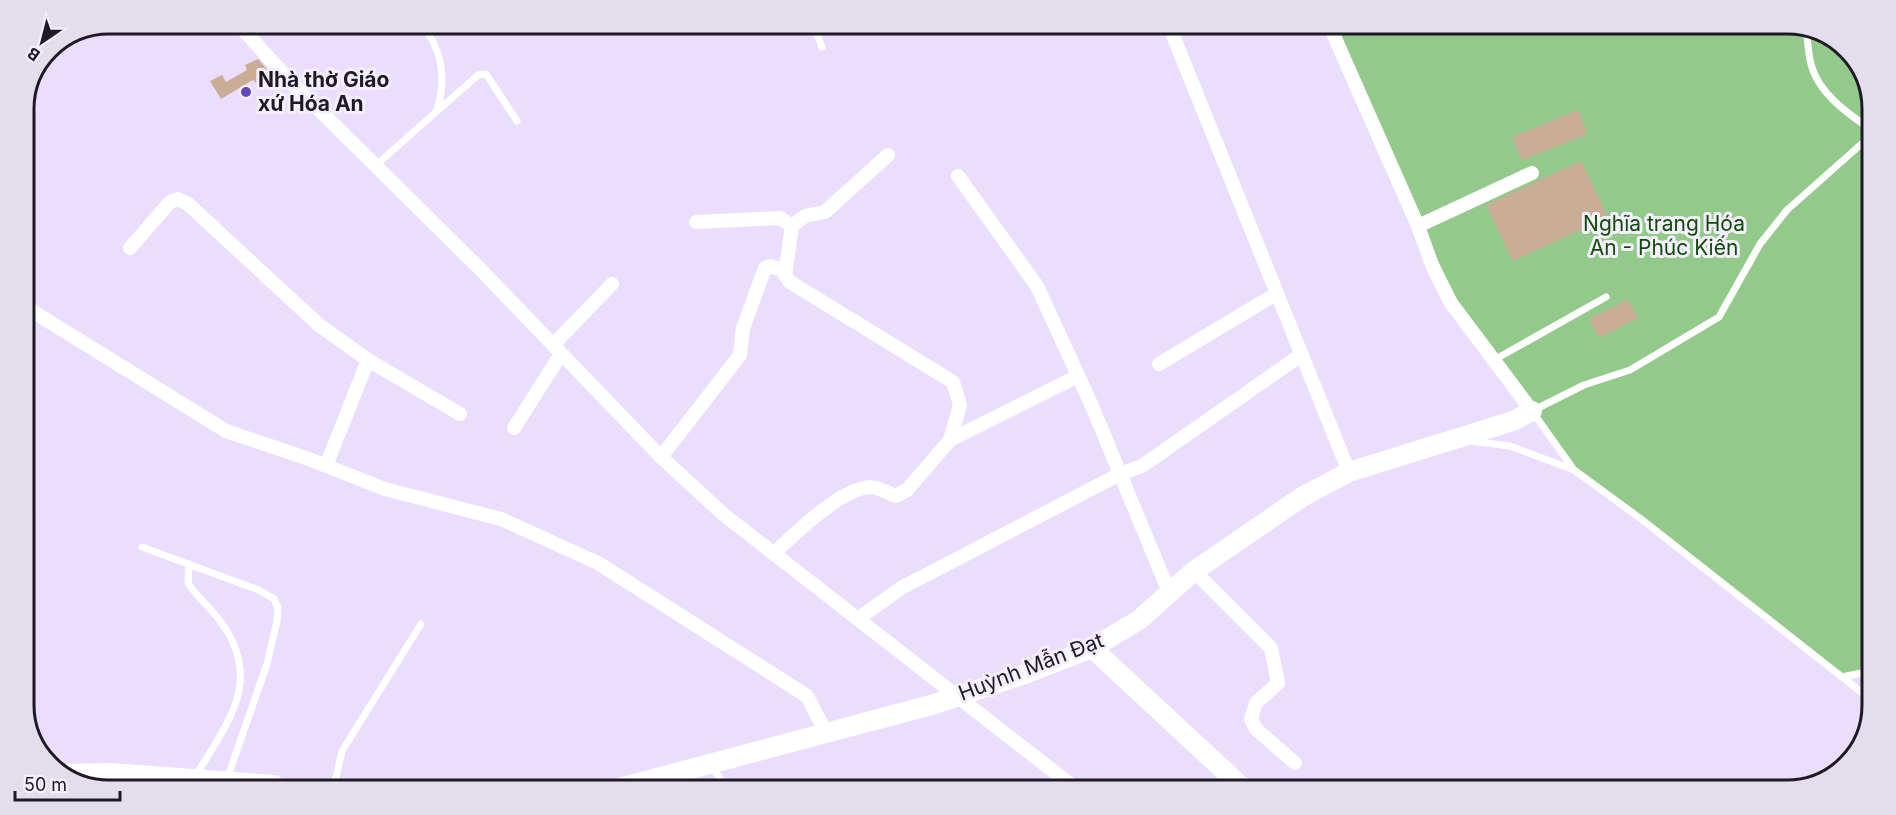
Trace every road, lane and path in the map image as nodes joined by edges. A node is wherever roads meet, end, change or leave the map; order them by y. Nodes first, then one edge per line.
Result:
1 (248, 35) edge
2 (427, 35) edge
3 (817, 35) edge
4 (1173, 35) edge
5 (1334, 35) edge
6 (1807, 38) edge
7 (822, 47) dead end
8 (436, 111) junction
9 (517, 121) dead end
10 (1861, 123) edge
11 (1861, 144) edge
12 (888, 155) dead end
13 (375, 166) junction
14 (1532, 173) dead end
15 (958, 176) dead end
16 (696, 222) dead end
17 (792, 226) junction
18 (1418, 226) junction
19 (130, 248) dead end
20 (786, 271) junction
21 (612, 284) dead end
22 (1276, 294) junction
23 (1606, 297) dead end
24 (35, 313) edge
25 (557, 349) junction
26 (1301, 355) junction
27 (368, 360) junction
28 (1494, 360) junction
29 (1159, 364) dead end
30 (1078, 376) junction
31 (1532, 411) junction
32 (460, 414) dead end
33 (514, 428) dead end
34 (1449, 439) junction
35 (950, 440) junction
36 (661, 457) junction
37 (326, 466) junction
38 (1574, 470) junction
39 (1349, 472) junction
40 (1120, 474) junction
41 (142, 547) dead end
42 (775, 552) junction
43 (189, 564) junction
44 (1194, 571) junction
45 (1169, 592) junction
46 (859, 618) junction
47 (421, 624) dead end
48 (1092, 648) junction
49 (1862, 673) edge
50 (1842, 677) junction
51 (1862, 693) edge
52 (955, 696) junction
53 (826, 733) junction
54 (1295, 763) dead end
55 (709, 764) junction
56 (86, 777) edge
57 (109, 779) edge
58 (193, 779) junction
59 (210, 780) edge
60 (226, 780) edge
61 (335, 780) edge
62 (687, 780) edge
63 (721, 780) edge
64 (1065, 780) edge
65 (1234, 780) edge

1 - 13 street
2 - 8 lane
3 - 7 lane
4 - 22 street
5 - 18 street
6 - 10 lane
8 - 9 lane
8 - 13 lane
11 - 31 lane
12 - 17 street
13 - 25 street
14 - 18 street
15 - 30 street
16 - 17 street
17 - 20 street
18 - 28 street
19 - 27 street
20 - 35 street
20 - 36 street
21 - 25 street
22 - 26 street
22 - 29 street
23 - 28 lane
24 - 37 street
25 - 33 street
25 - 36 street
26 - 39 street
26 - 40 street
27 - 32 street
27 - 37 street
28 - 31 street
30 - 35 street
30 - 40 street
31 - 34 main road, Huỳnh Mẫn Đạt
31 - 38 lane
34 - 38 lane
34 - 39 main road, Huỳnh Mẫn Đạt
35 - 42 street
36 - 42 street
37 - 53 street
38 - 50 lane
39 - 44 main road, Huỳnh Mẫn Đạt
40 - 45 street
40 - 46 street
41 - 43 lane
42 - 46 street
43 - 58 lane
43 - 60 lane
44 - 45 main road, Huỳnh Mẫn Đạt
44 - 54 street
45 - 48 main road, Huỳnh Mẫn Đạt
46 - 52 street
47 - 61 lane
48 - 52 main road, Huỳnh Mẫn Đạt
48 - 65 main road
49 - 50 lane
50 - 51 lane
52 - 53 main road, Huỳnh Mẫn Đạt
52 - 64 street
53 - 55 main road, Huỳnh Mẫn Đạt
55 - 62 main road, Huỳnh Mẫn Đạt
55 - 63 lane
56 - 57 main road
57 - 58 main road
58 - 59 main road

